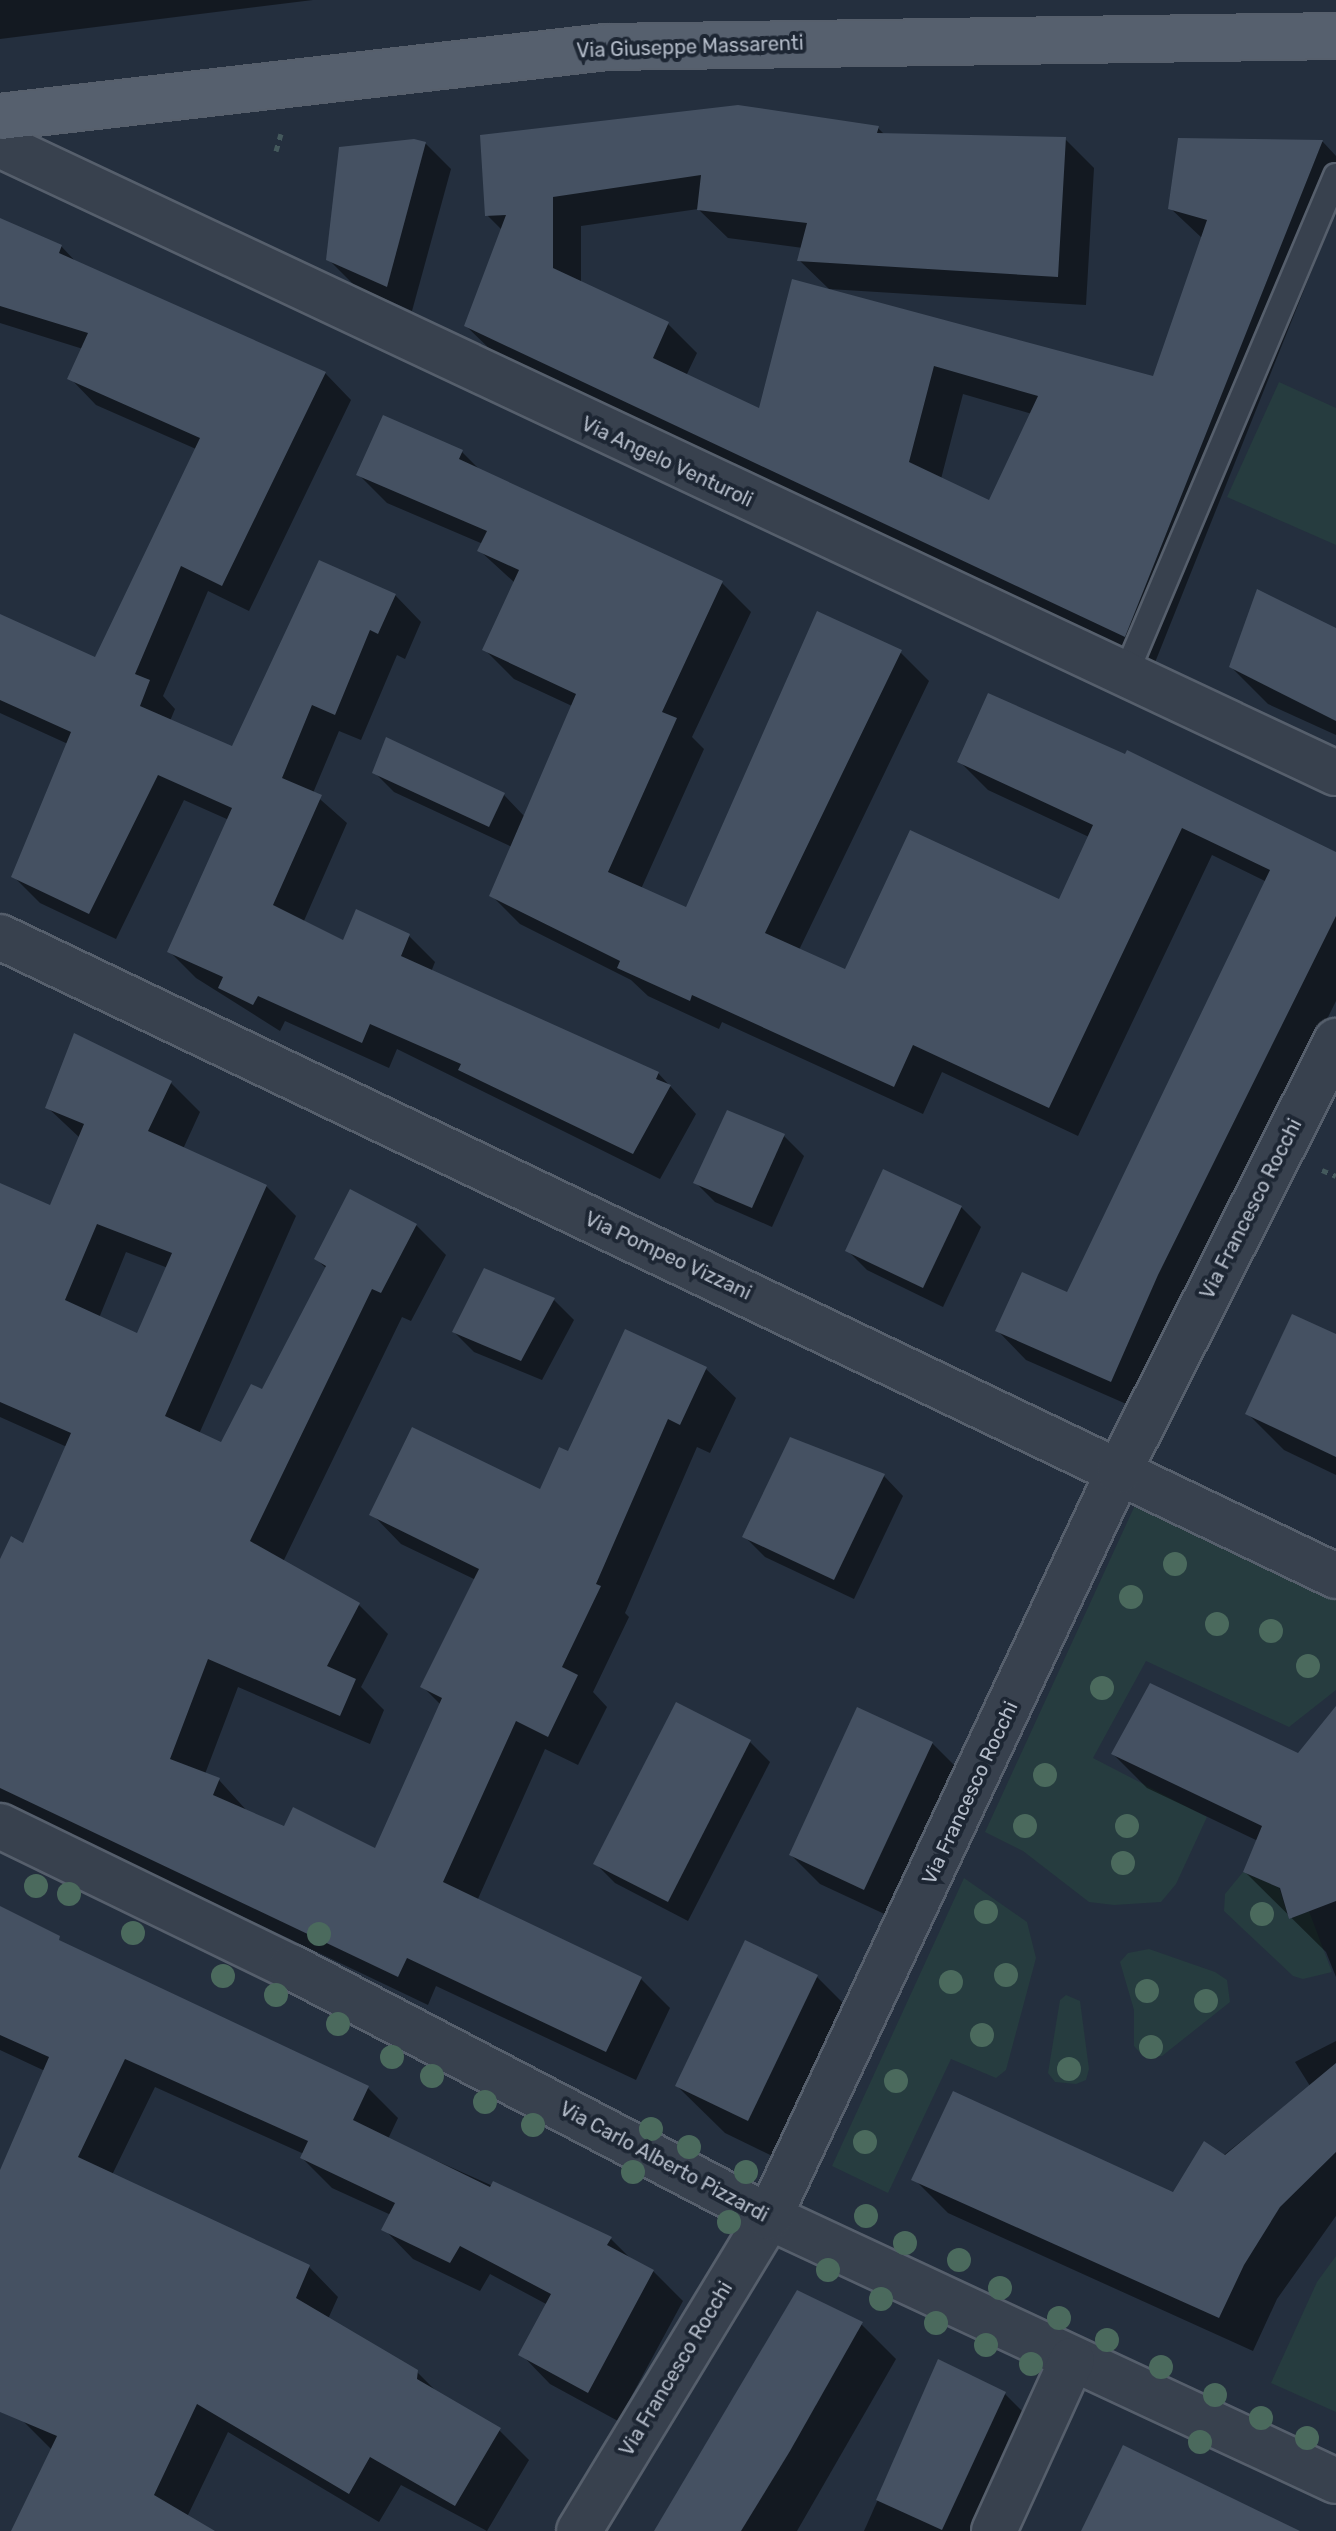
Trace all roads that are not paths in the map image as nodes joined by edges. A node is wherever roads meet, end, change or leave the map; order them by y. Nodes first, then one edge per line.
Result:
1 (1336, 36) edge
2 (0, 117) edge
3 (0, 145) edge
4 (1336, 176) edge
5 (1124, 678) junction
6 (1336, 773) edge
7 (0, 937) edge
8 (1336, 1041) edge
9 (1119, 1471) junction
10 (1336, 1576) edge
11 (0, 1826) edge
12 (769, 2217) junction
13 (1072, 2360) junction
14 (1336, 2481) edge
15 (579, 2531) edge
16 (994, 2531) edge

1 - 2 main road, Via Giuseppe Massarenti
3 - 5 street, Via Angelo Venturoli
4 - 5 lane
5 - 6 street, Via Angelo Venturoli
7 - 9 street, Via Pompeo Vizzani
8 - 9 street, Via Francesco Rocchi
9 - 10 street, Via Pompeo Vizzani
9 - 12 street, Via Francesco Rocchi
11 - 12 street, Via Carlo Alberto Pizzardi
12 - 13 street, Via Carlo Alberto Pizzardi
12 - 15 street, Via Francesco Rocchi
13 - 14 street, Via Carlo Alberto Pizzardi
13 - 16 street

